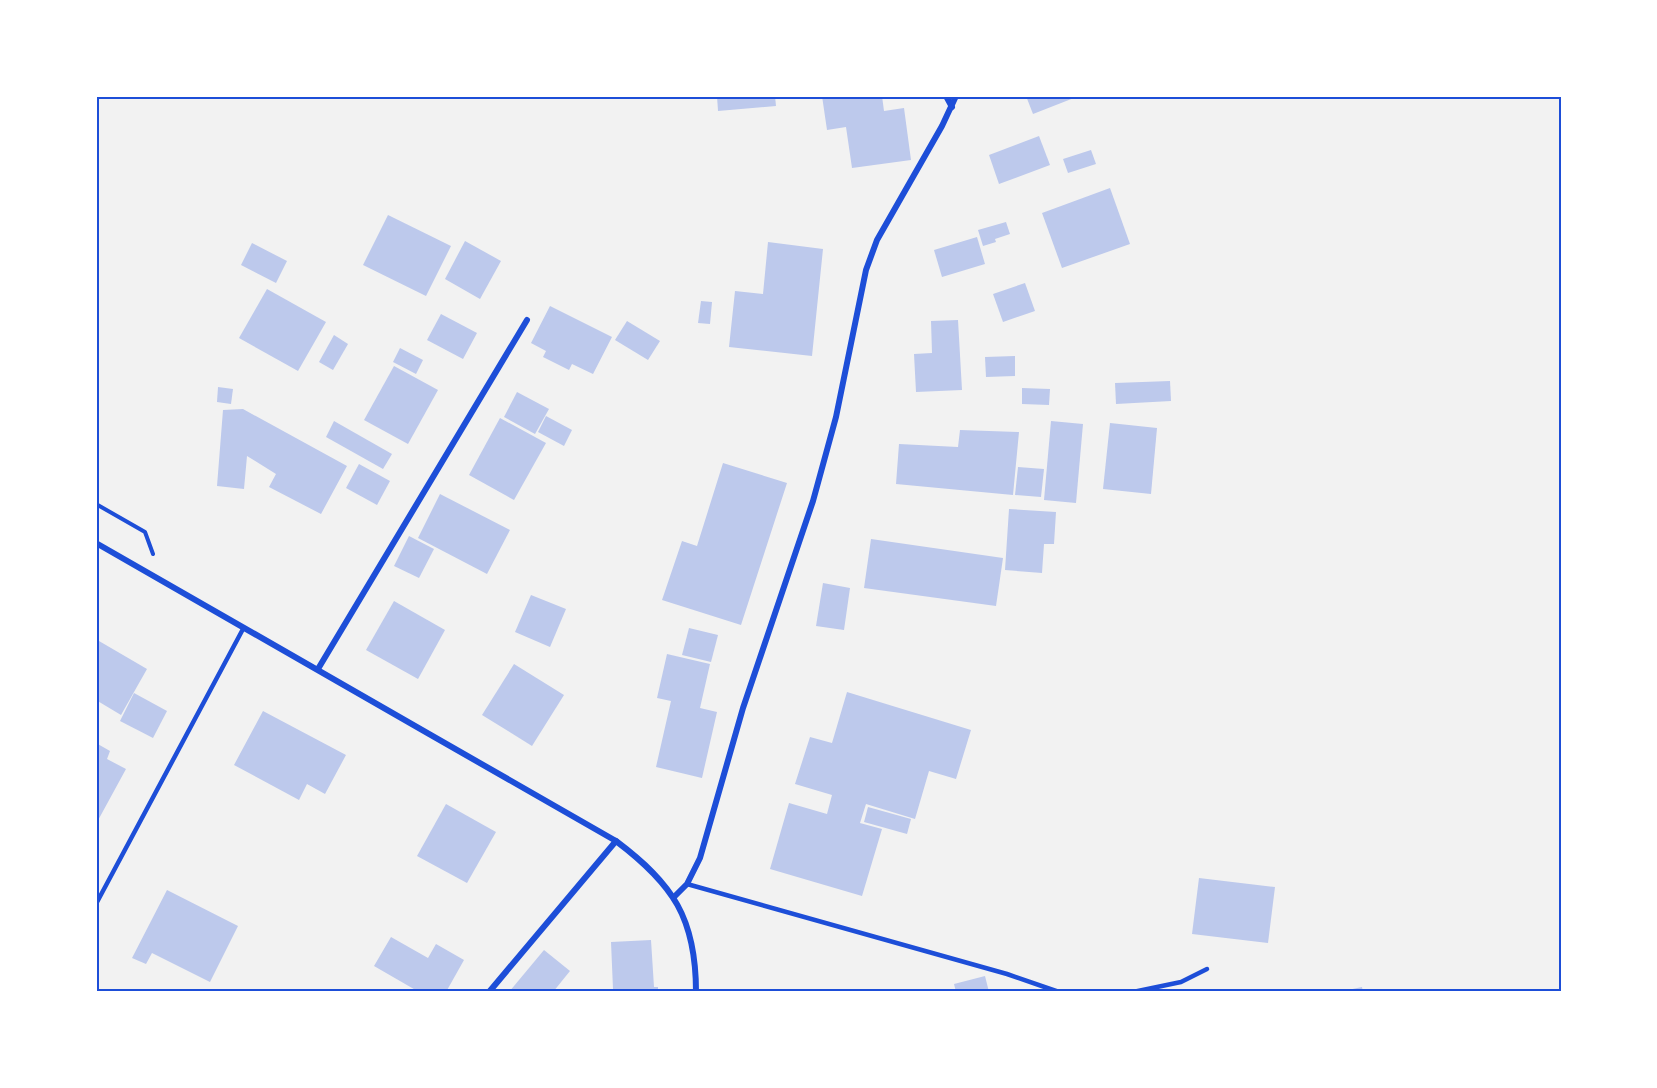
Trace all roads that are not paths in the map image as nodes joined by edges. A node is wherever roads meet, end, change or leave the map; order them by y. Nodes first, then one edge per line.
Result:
1 (946, 96) edge
2 (956, 96) edge
3 (952, 106) junction
4 (527, 320) dead end
5 (96, 543) edge
6 (243, 629) junction
7 (318, 669) junction
8 (616, 841) junction
9 (687, 884) junction
10 (674, 897) junction
11 (96, 904) edge
12 (1207, 969) dead end
13 (489, 992) edge
14 (696, 992) edge
15 (1059, 992) edge
16 (1133, 992) edge

1 - 3 street
2 - 3 street
3 - 9 street
4 - 7 street
5 - 6 street
6 - 7 street
6 - 11 lane
7 - 8 street
8 - 10 street
8 - 13 street
9 - 10 street
9 - 15 lane
10 - 14 street
12 - 16 lane

